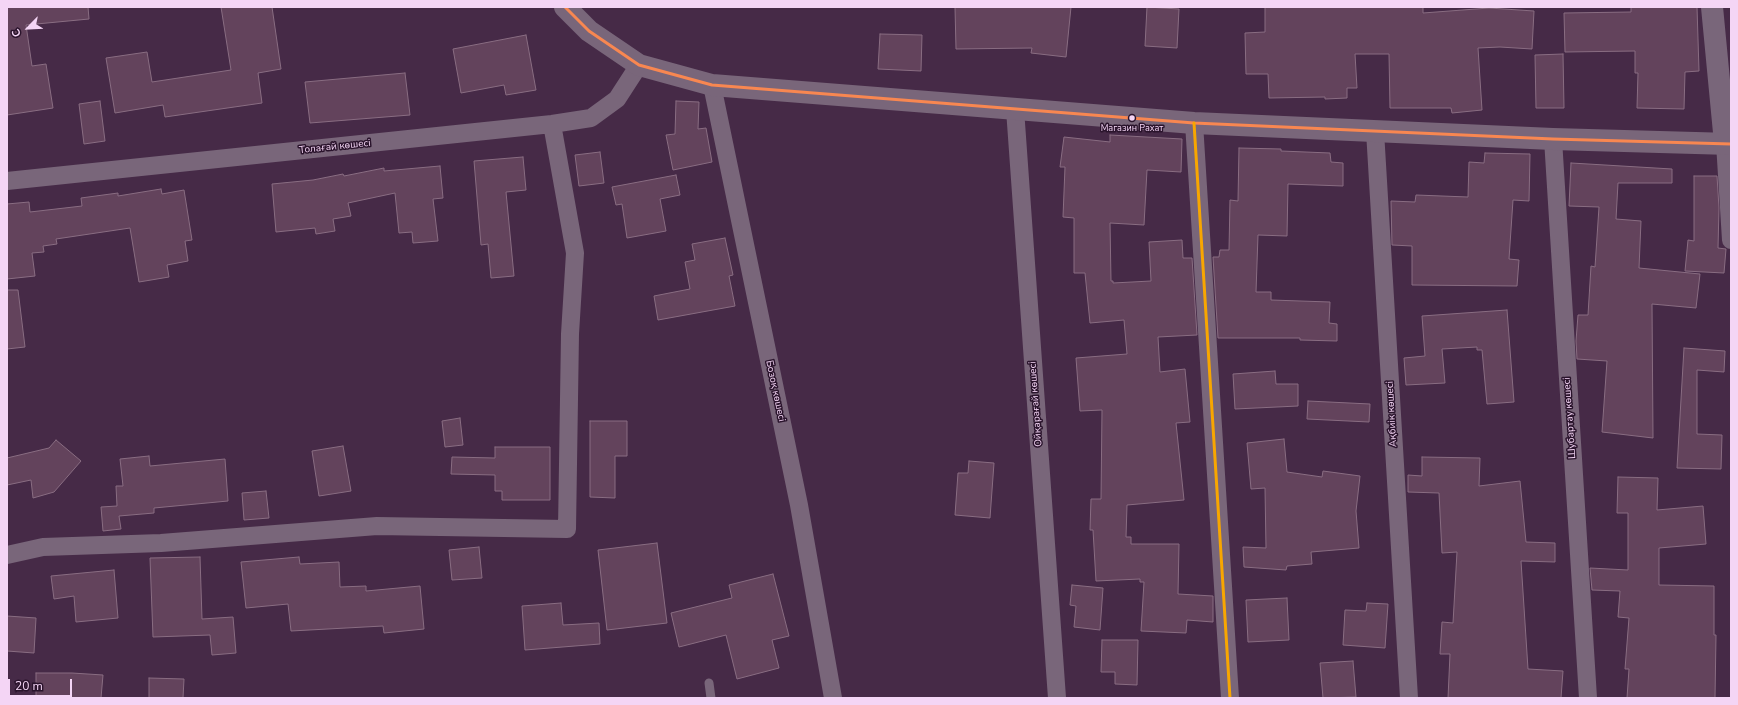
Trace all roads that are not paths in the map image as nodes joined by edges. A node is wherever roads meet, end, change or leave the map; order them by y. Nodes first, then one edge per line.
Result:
1 (565, 7) edge
2 (1712, 7) edge
3 (639, 65) junction
4 (712, 85) junction
5 (1015, 109) junction
6 (1194, 123) junction
7 (552, 124) junction
8 (1375, 131) junction
9 (1553, 138) junction
10 (1728, 144) edge
11 (7, 181) edge
12 (1731, 240) edge
13 (7, 555) edge
14 (709, 683) dead end
15 (711, 698) edge
16 (833, 698) edge
17 (1057, 698) edge
18 (1230, 698) edge
19 (1409, 698) edge
20 (1588, 698) edge

1 - 3 street
2 - 10 street
3 - 4 street
3 - 7 street, Толағай көшесі
4 - 5 street
4 - 16 street, Бозоқ көшесі
5 - 6 street
5 - 17 street, Ойқарағай көшесі
6 - 8 street
6 - 18 street
7 - 11 street, Толағай көшесі
7 - 13 street
8 - 9 street
8 - 19 street, Ақбиік көшесі
9 - 10 street
9 - 20 street, Шубартау көшесі
10 - 12 street
14 - 15 lane

